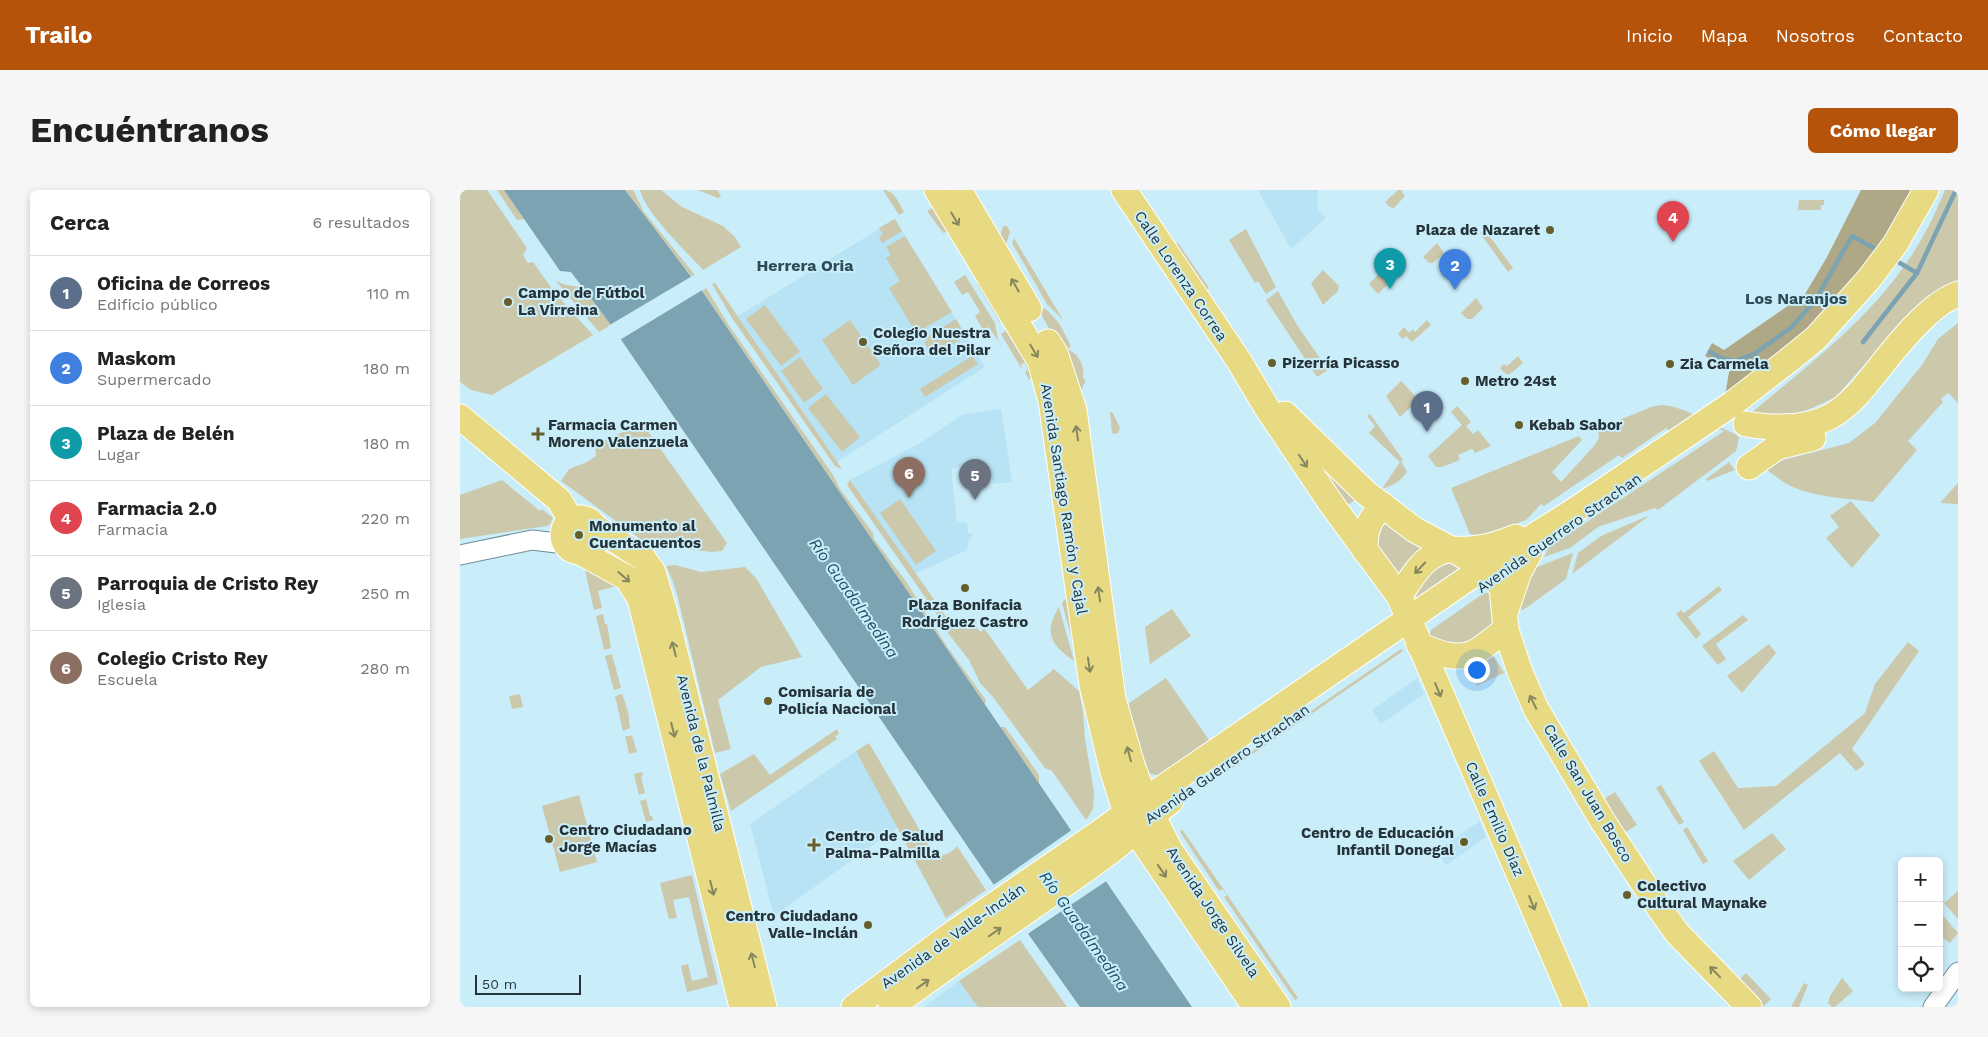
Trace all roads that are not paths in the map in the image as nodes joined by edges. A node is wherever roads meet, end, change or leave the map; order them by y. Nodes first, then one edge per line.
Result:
1 (937, 190) edge
2 (959, 190) edge
3 (1124, 190) edge
4 (1926, 190) edge
5 (1939, 190) edge
6 (1958, 294) edge
7 (1958, 308) edge
8 (1239, 361) junction
9 (1267, 408) junction
10 (1739, 412) junction
11 (460, 417) edge
12 (1293, 424) junction
13 (1709, 425) junction
14 (1838, 426) junction
15 (1382, 504) junction
16 (1569, 514) junction
17 (570, 520) junction
18 (595, 527) junction
19 (573, 548) junction
20 (1449, 548) junction
21 (1365, 550) junction
22 (1530, 552) junction
23 (460, 555) edge
24 (1488, 573) junction
25 (1399, 596) junction
26 (1506, 620) junction
27 (1414, 632) junction
28 (1139, 814) junction
29 (1102, 844) junction
30 (1958, 972) edge
31 (742, 1007) edge
32 (764, 1007) edge
33 (854, 1007) edge
34 (891, 1007) edge
35 (1255, 1007) edge
36 (1278, 1007) edge
37 (1576, 1007) edge
38 (1749, 1007) edge
39 (1933, 1007) edge

1 -> 28 main road, Avenida Santiago Ramón y Cajal
28 -> 2 main road, Avenida Santiago Ramón y Cajal
3 - 8 main road, Calle Lorenza Correa
4 - 10 main road, Avenida Guerrero Strachan
5 - 10 main road, Avenida Guerrero Strachan
6 - 10 main road
7 - 14 main road
8 - 9 main road, Calle Lorenza Correa
8 - 12 main road, Calle Lorenza Correa
9 - 12 main road, Calle Lorenza Correa
9 -> 21 main road, Calle Lorenza Correa
10 - 13 main road, Avenida Guerrero Strachan
10 - 14 main road
10 - 14 main road
11 - 17 main road
12 - 15 main road, Calle Lorenza Correa
13 - 16 main road, Avenida Guerrero Strachan
13 - 22 main road, Avenida Guerrero Strachan
15 - 20 main road, Calle Lorenza Correa
15 - 21 main road
16 - 20 main road
16 - 24 main road, Avenida Guerrero Strachan
17 - 18 main road
17 - 19 main road
18 - 19 main road
32 -> 18 main road, Avenida de la Palmilla
19 - 23 street
19 -> 31 main road, Avenida de la Palmilla
20 - 24 main road, Calle Lorenza Correa
20 -> 25 main road
21 - 25 main road, Calle Lorenza Correa
22 - 24 main road, Avenida Guerrero Strachan
22 - 26 main road
24 - 26 main road, Calle San Juan Bosco
24 - 27 main road, Avenida Guerrero Strachan
25 - 27 main road, Calle Lorenza Correa
26 - 27 main road
38 -> 26 main road, Calle San Juan Bosco
27 - 28 main road, Avenida Guerrero Strachan
27 -> 37 main road, Calle Emilio Díaz
28 - 29 main road, Avenida de Valle-Inclán
28 -> 35 main road, Avenida Jorge Silvela
28 - 36 main road, Avenida Jorge Silvela
29 - 33 main road, Avenida de Valle-Inclán
34 -> 29 main road, Avenida de Valle-Inclán
30 - 39 street

